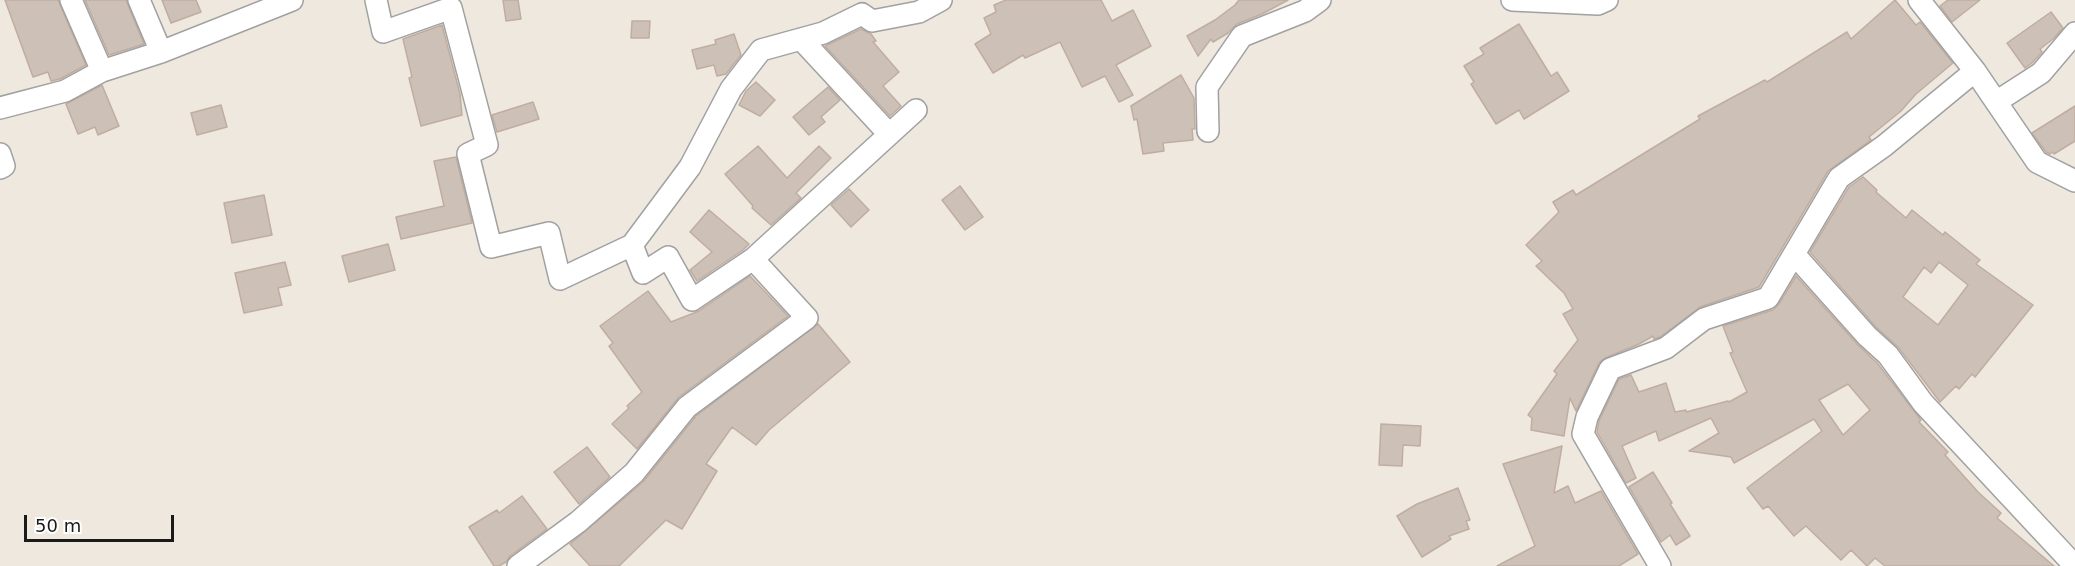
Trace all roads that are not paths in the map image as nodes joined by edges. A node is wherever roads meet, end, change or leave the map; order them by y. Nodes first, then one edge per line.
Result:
1 (71, 0) edge
2 (140, 0) edge
3 (376, 0) edge
4 (941, 0) edge
5 (1320, 0) edge
6 (1512, 0) edge
7 (1607, 0) edge
8 (1919, 0) edge
9 (282, 2) edge
10 (450, 4) edge
11 (2075, 33) edge
12 (801, 39) junction
13 (161, 52) junction
14 (102, 71) junction
15 (1975, 71) junction
16 (1996, 102) junction
17 (0, 108) edge
18 (916, 110) dead end
19 (1208, 130) dead end
20 (889, 134) junction
21 (0, 154) edge
22 (0, 168) edge
23 (2075, 181) edge
24 (632, 245) junction
25 (1794, 254) junction
26 (753, 259) junction
27 (518, 566) edge
28 (1660, 566) edge
29 (2075, 566) edge

1 - 14 street
2 - 13 street
3 - 10 street
4 - 12 street
5 - 19 street
6 - 7 street
8 - 15 street
9 - 13 street
10 - 24 street
11 - 16 street
12 - 20 street
12 - 24 street
13 - 14 street
14 - 17 street
15 - 16 street
15 - 25 street
16 - 23 street
18 - 20 street
20 - 26 street
21 - 22 street
24 - 26 street
25 - 28 street
25 - 29 street
26 - 27 street

